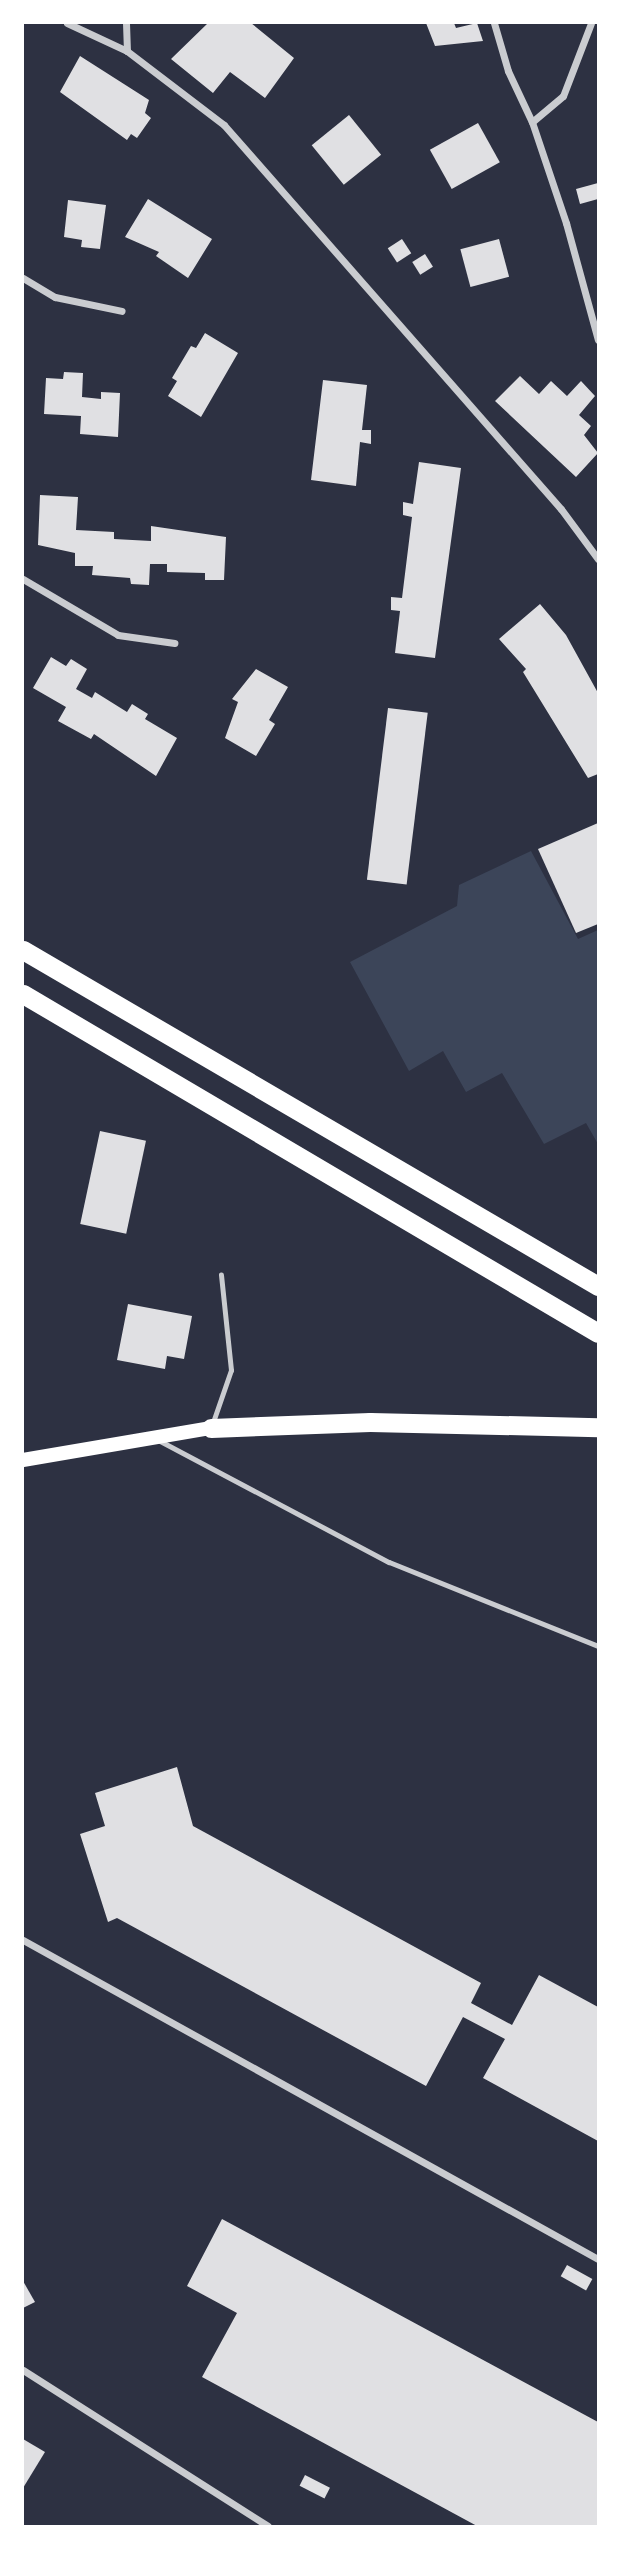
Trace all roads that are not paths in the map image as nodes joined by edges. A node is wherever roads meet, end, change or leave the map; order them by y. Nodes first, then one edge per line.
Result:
1 (67, 23) edge
2 (126, 23) edge
3 (494, 23) edge
4 (591, 23) edge
5 (127, 51) junction
6 (532, 122) junction
7 (23, 278) edge
8 (122, 311) dead end
9 (598, 340) edge
10 (598, 559) edge
11 (23, 579) edge
12 (174, 643) dead end
13 (23, 950) edge
14 (23, 994) edge
15 (221, 1275) dead end
16 (598, 1286) edge
17 (598, 1333) edge
18 (598, 1427) edge
19 (211, 1428) junction
20 (154, 1438) junction
21 (23, 1460) edge
22 (598, 1646) edge
23 (23, 1940) edge
24 (598, 2259) edge
25 (23, 2370) edge
26 (268, 2526) edge

1 - 5 street
2 - 5 street
3 - 6 street
4 - 6 street
5 - 10 street
6 - 9 street
7 - 8 street
11 - 12 street
13 - 16 highway
14 - 17 highway
15 - 19 lane
18 - 19 highway
19 - 20 main road
20 - 21 main road
20 - 22 lane
23 - 24 street
25 - 26 street

